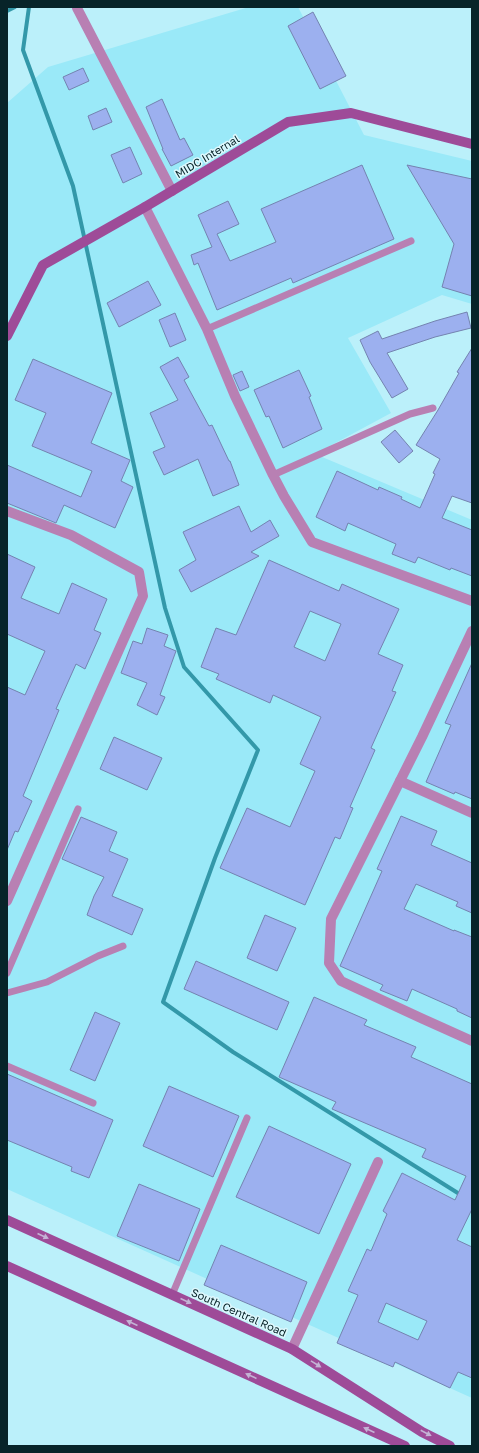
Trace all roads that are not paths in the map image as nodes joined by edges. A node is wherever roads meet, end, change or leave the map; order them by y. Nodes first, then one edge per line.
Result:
1 (78, 8) edge
2 (472, 144) edge
3 (172, 191) junction
4 (145, 207) junction
5 (411, 241) dead end
6 (207, 329) junction
7 (7, 336) edge
8 (433, 408) dead end
9 (273, 474) junction
10 (7, 510) edge
11 (472, 601) edge
12 (472, 631) edge
13 (400, 781) junction
14 (78, 809) dead end
15 (472, 813) edge
16 (7, 901) edge
17 (123, 946) dead end
18 (7, 973) edge
19 (7, 993) edge
20 (472, 1041) edge
21 (7, 1066) edge
22 (94, 1103) dead end
23 (247, 1118) dead end
24 (378, 1162) dead end
25 (7, 1220) edge
26 (7, 1266) edge
27 (172, 1295) junction
28 (292, 1349) junction
29 (405, 1446) edge
30 (450, 1446) edge

1 - 3 street
2 - 3 main road, MIDC Internal
3 - 4 main road, MIDC Internal
4 - 6 street
4 - 7 main road, MIDC Internal
5 - 6 lane
6 - 9 street
8 - 9 lane
9 - 11 street
10 - 16 street
12 - 13 street
13 - 15 street
13 - 20 street
14 - 18 lane
17 - 19 lane
21 - 22 lane
23 - 27 lane
24 - 28 street
25 -> 27 main road, South Central Road
29 -> 26 main road
27 -> 28 main road, South Central Road
28 -> 30 main road, South Central Road

